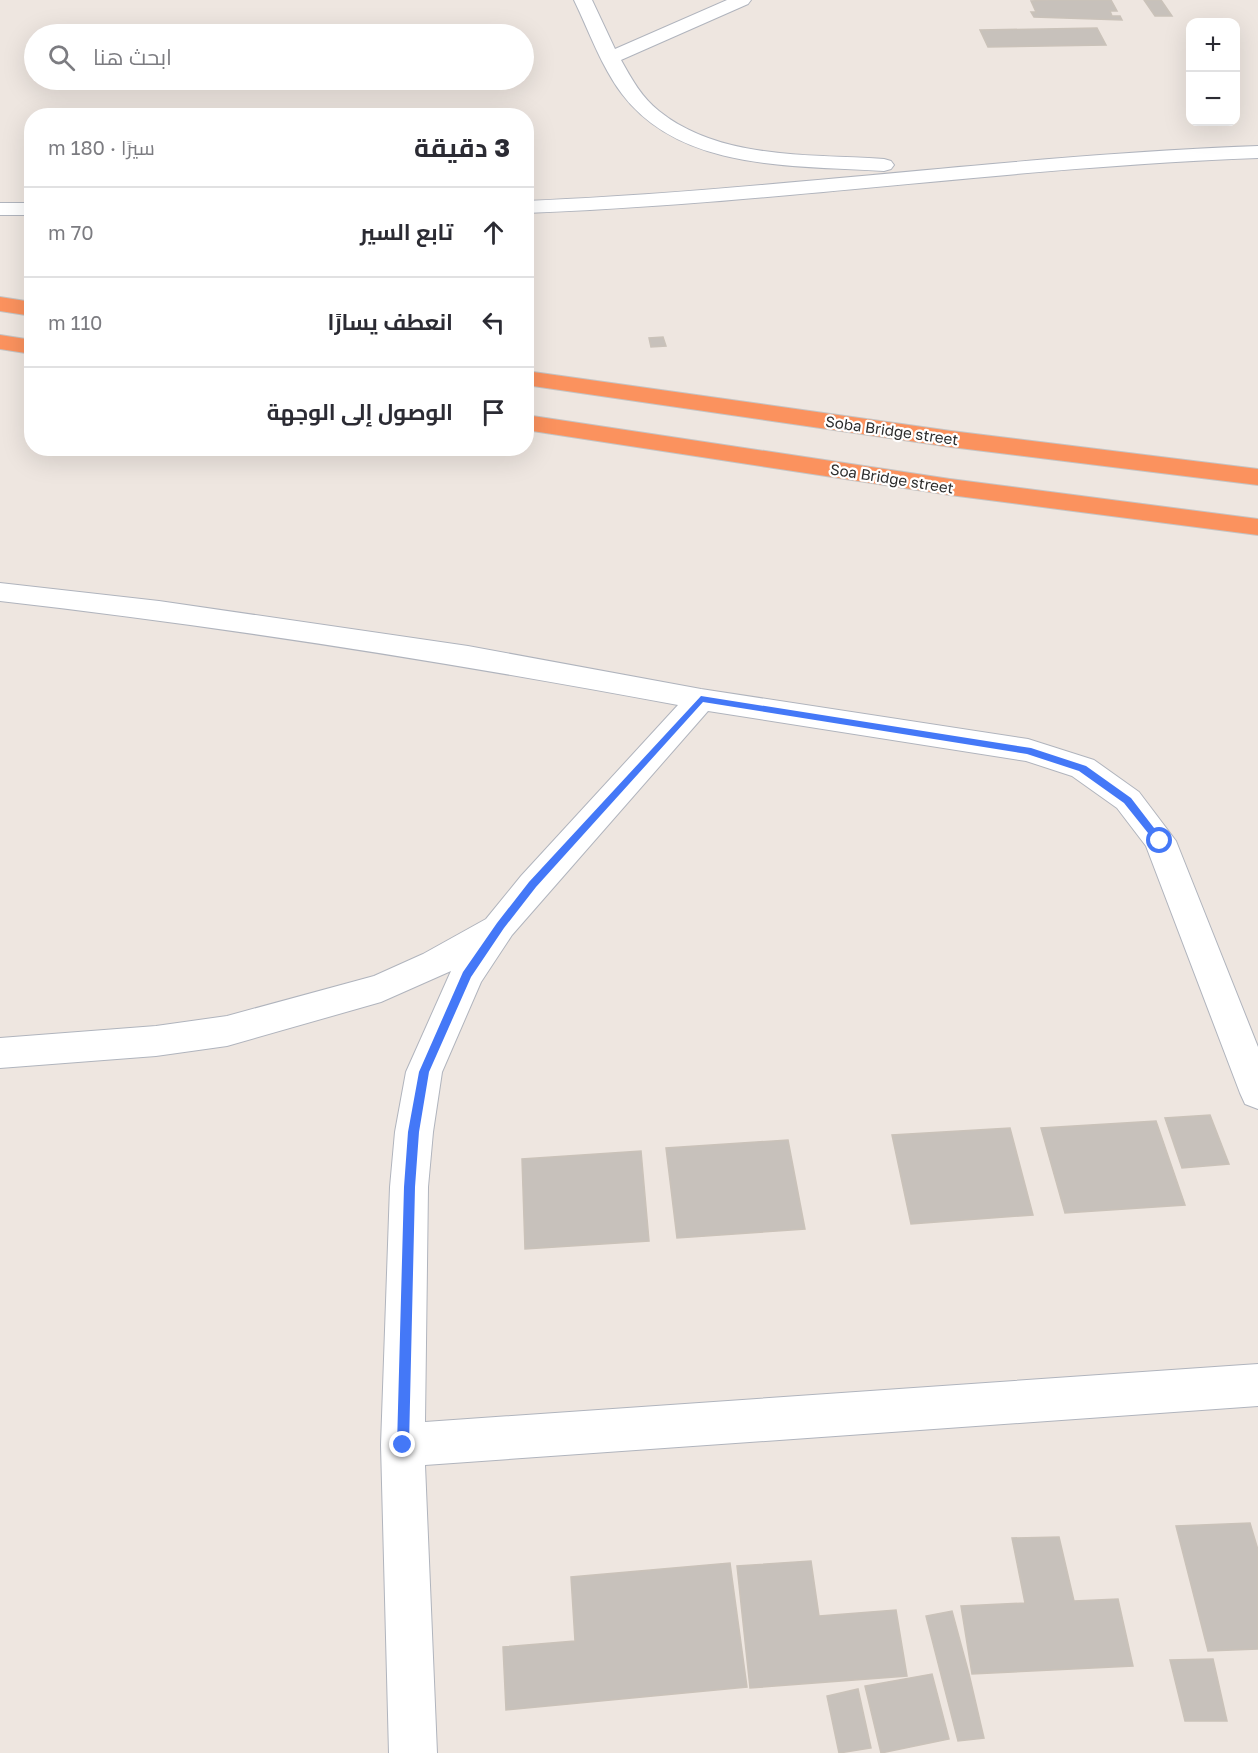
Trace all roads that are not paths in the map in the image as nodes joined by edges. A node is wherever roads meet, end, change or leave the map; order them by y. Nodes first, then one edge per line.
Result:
1 (583, 0) edge
2 (742, 0) edge
3 (612, 57) junction
4 (1258, 152) edge
5 (969, 173) junction
6 (534, 207) edge
7 (0, 209) edge
8 (24, 209) edge
9 (0, 304) edge
10 (24, 308) edge
11 (0, 342) edge
12 (24, 346) edge
13 (534, 379) edge
14 (590, 387) junction
15 (729, 407) junction
16 (534, 423) edge
17 (571, 429) junction
18 (716, 451) junction
19 (1258, 477) edge
20 (1258, 527) edge
21 (0, 592) edge
22 (701, 699) junction
23 (500, 926) junction
24 (0, 1053) edge
25 (1258, 1093) edge
26 (1258, 1385) edge
27 (403, 1445) junction
28 (413, 1753) edge

1 - 3 street
2 - 3 street
3 - 5 street
4 - 5 street
5 - 6 street
7 - 8 street
9 - 10 highway
11 - 12 highway
13 - 14 highway, Soba Bridge street
14 - 15 highway, Soba Bridge street
14 - 17 highway
15 - 18 highway
15 - 19 highway, Soba Bridge street
16 - 17 highway, Soa Bridge street
17 - 18 highway, Soa Bridge street
18 - 20 highway, Soa Bridge street
21 - 22 street
22 - 23 street
22 - 25 street
23 - 24 street
23 - 27 street
26 - 27 street
27 - 28 street

